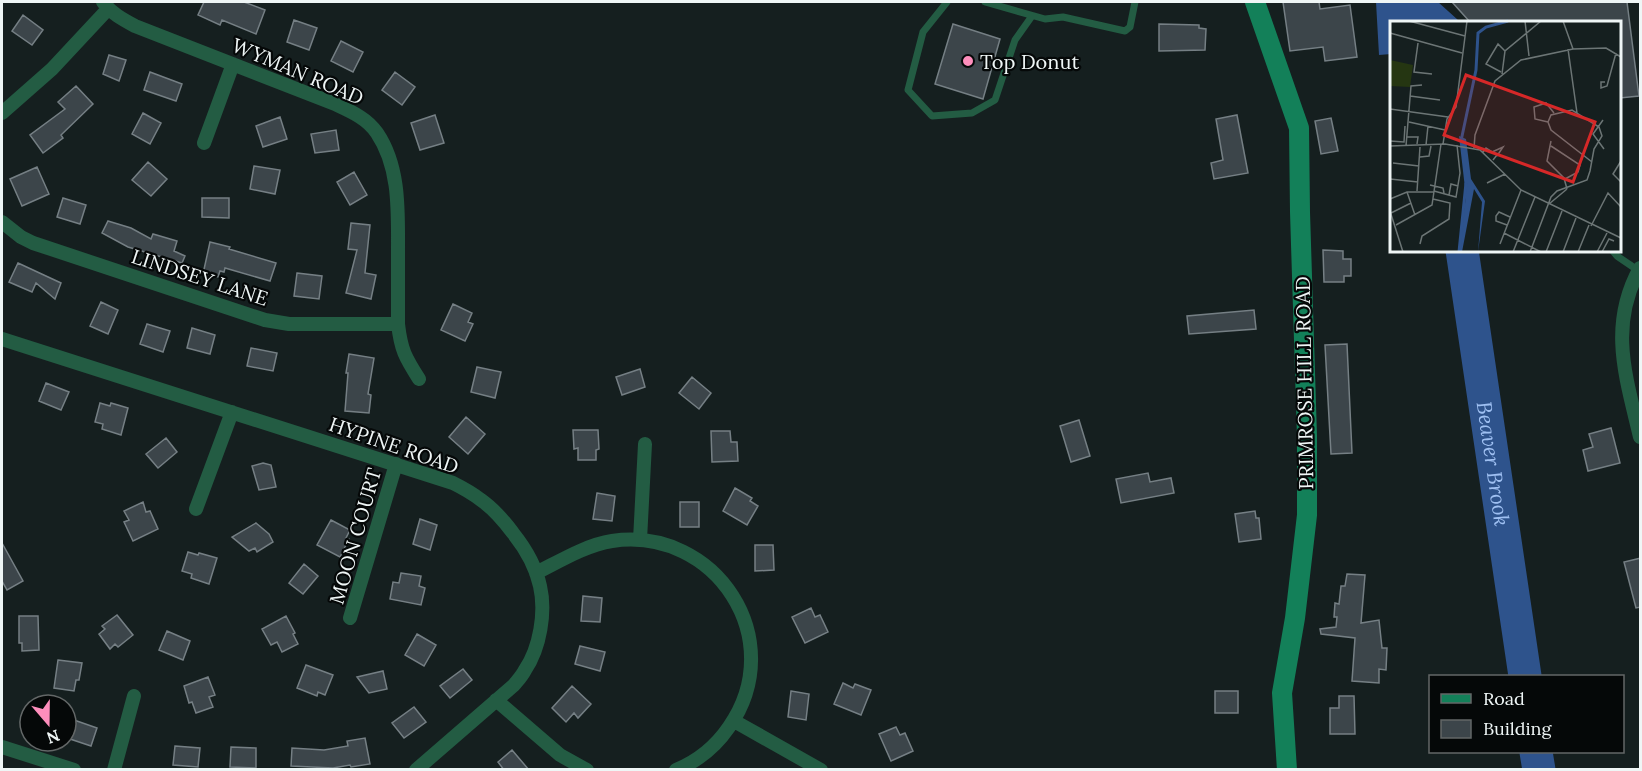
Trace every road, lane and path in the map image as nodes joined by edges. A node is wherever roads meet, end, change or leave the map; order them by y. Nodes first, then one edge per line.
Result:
1 (947, 2) edge
2 (986, 2) edge
3 (1135, 2) edge
4 (1255, 2) edge
5 (105, 5) edge
6 (1032, 16) junction
7 (233, 64) junction
8 (2, 113) edge
9 (204, 143) dead end
10 (2, 222) edge
11 (1614, 252) edge
12 (1640, 269) edge
13 (398, 324) junction
14 (2, 341) edge
15 (418, 379) dead end
16 (232, 412) junction
17 (1641, 437) edge
18 (645, 444) dead end
19 (396, 464) junction
20 (196, 509) dead end
21 (640, 540) junction
22 (536, 573) junction
23 (351, 618) dead end
24 (134, 696) dead end
25 (496, 700) junction
26 (734, 721) junction
27 (2, 747) edge
28 (584, 769) edge
29 (74, 770) edge
30 (114, 770) edge
31 (416, 770) edge
32 (676, 770) edge
33 (821, 770) edge
34 (1287, 770) edge

1 - 6 lane
2 - 6 lane
3 - 6 lane
4 - 34 street, PRIMROSE HILL ROAD
5 - 7 street, WYMAN ROAD
5 - 8 street
7 - 9 street
7 - 13 street, WYMAN ROAD
10 - 13 street, LINDSEY LANE
11 - 12 lane
12 - 17 street
13 - 15 street, WYMAN ROAD
14 - 16 street, HYPINE ROAD
16 - 19 street, HYPINE ROAD
16 - 20 street
18 - 21 street
19 - 22 street, HYPINE ROAD
19 - 23 street, MOON COURT
21 - 22 street
21 - 26 street
22 - 25 street, HYPINE ROAD
24 - 30 street
25 - 28 street
25 - 31 street, HYPINE ROAD
26 - 32 street
26 - 33 street
27 - 29 street

